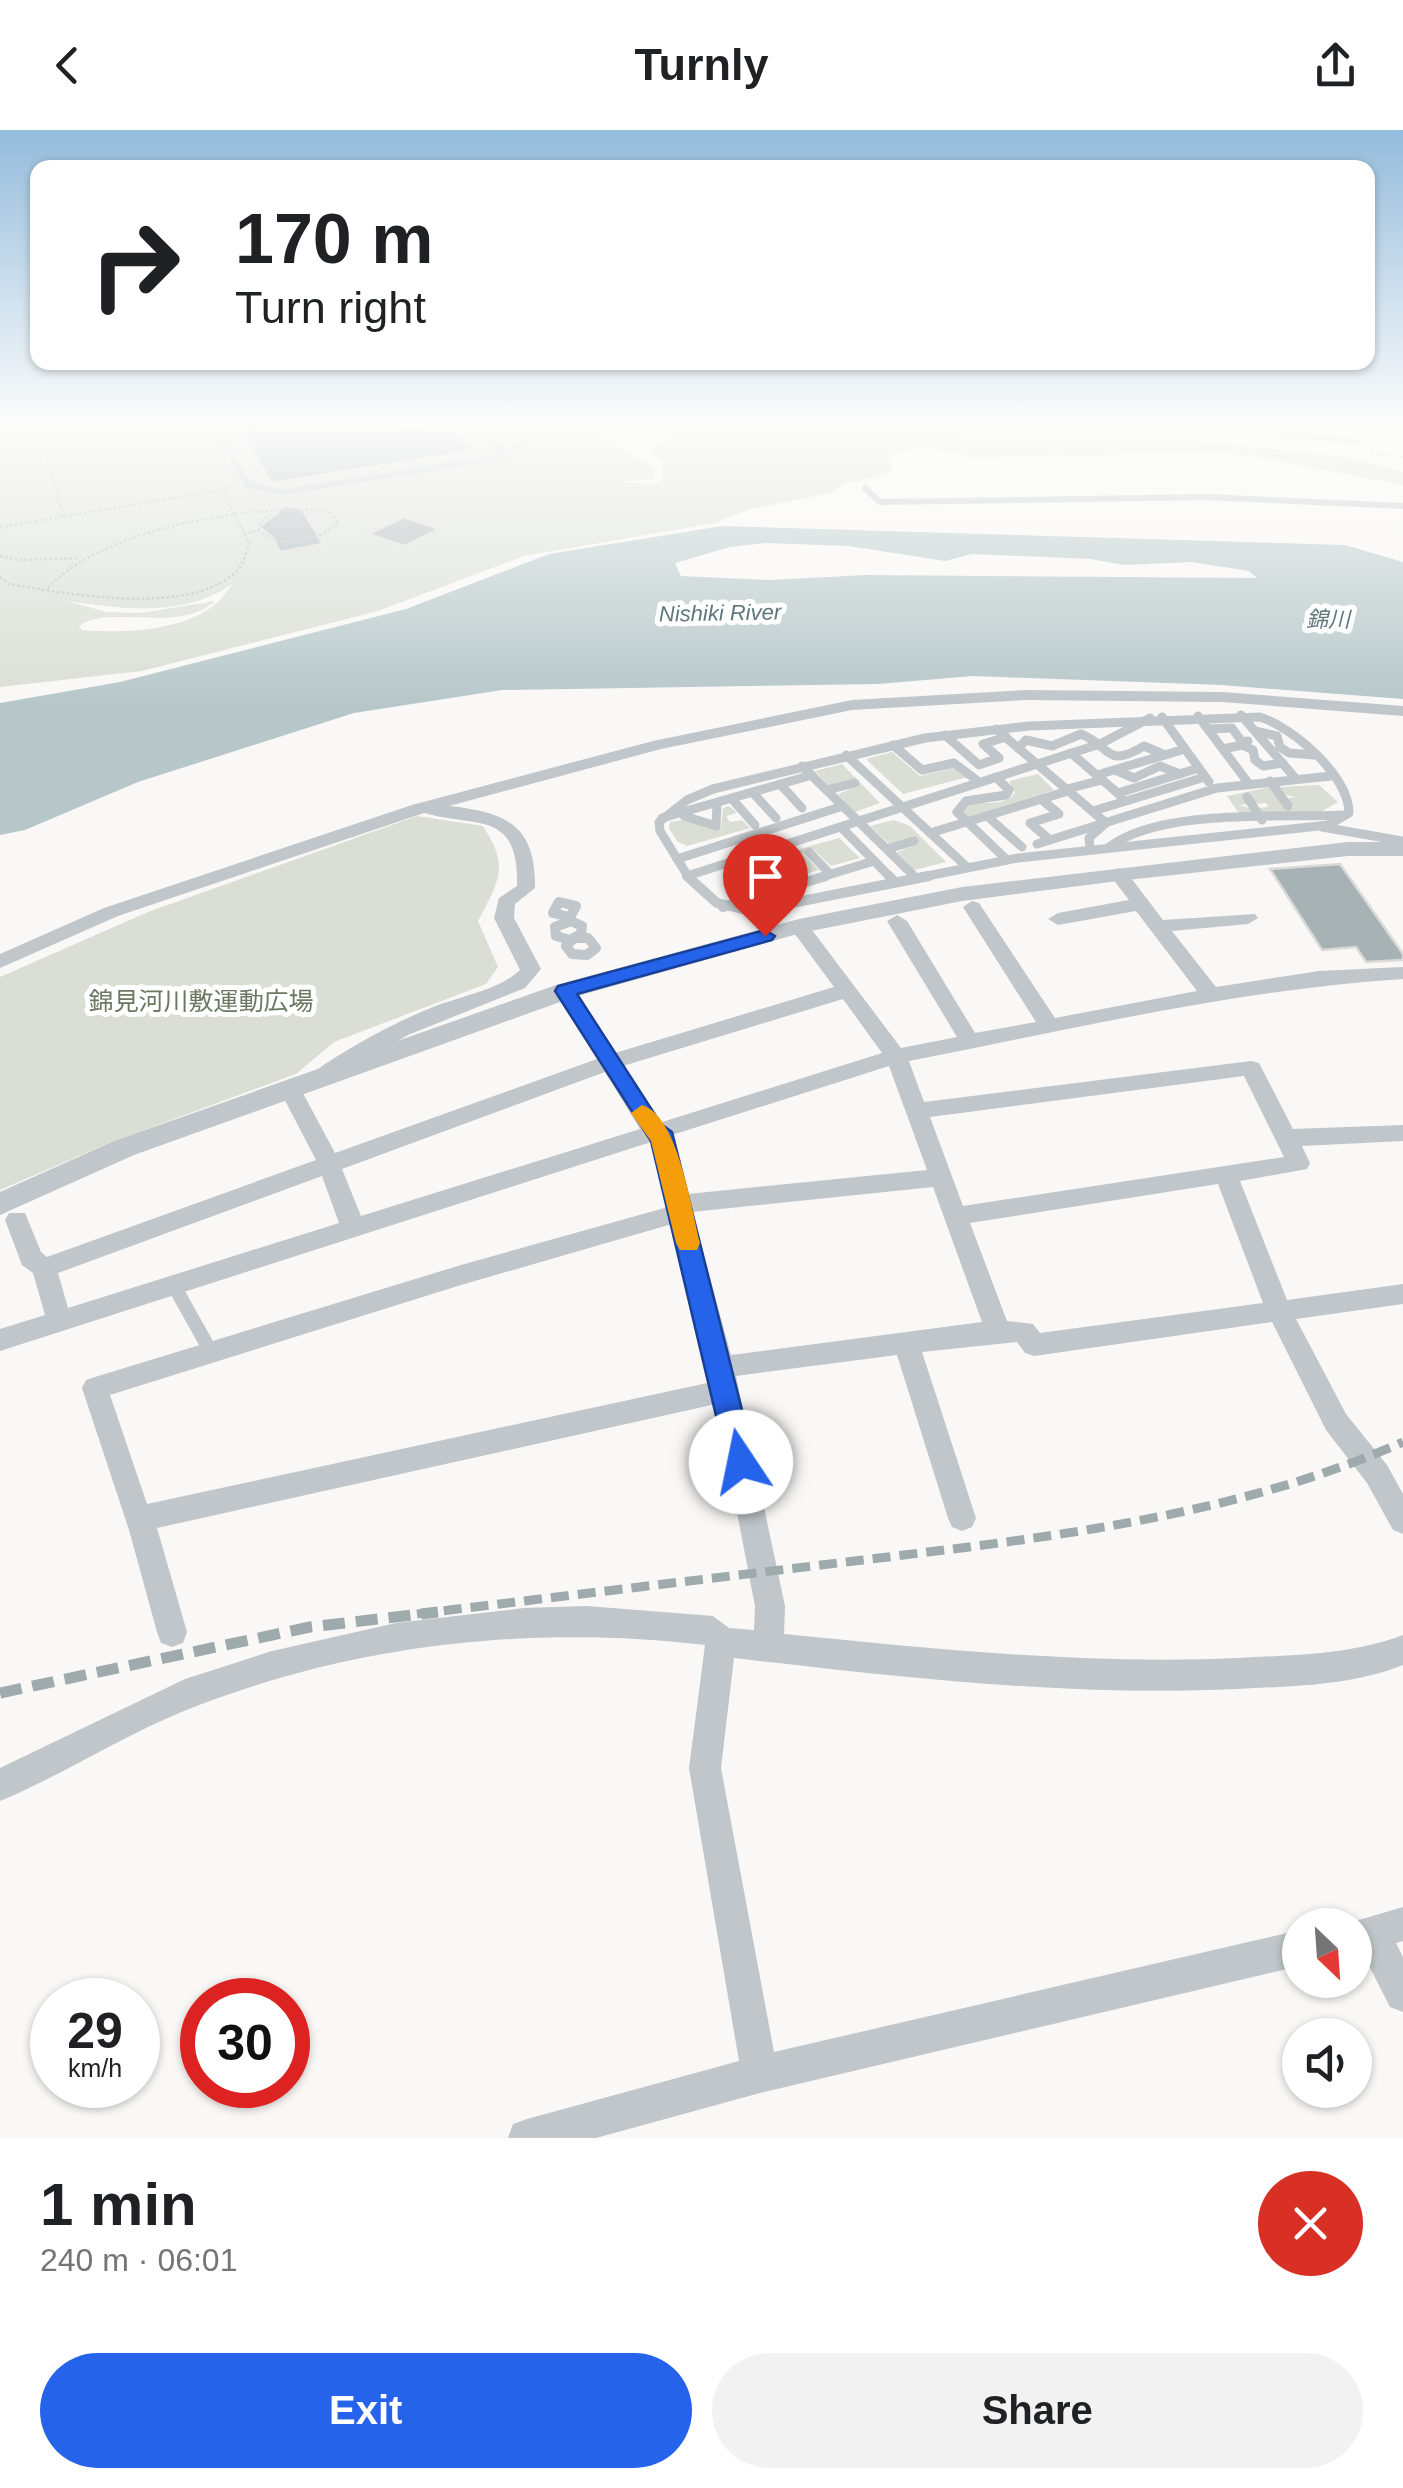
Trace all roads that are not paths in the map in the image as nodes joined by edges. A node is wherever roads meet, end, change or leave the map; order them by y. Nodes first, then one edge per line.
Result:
1 (1403, 710) edge
2 (1198, 716) junction
3 (1241, 716) junction
4 (1150, 718) junction
5 (1162, 718) junction
6 (996, 729) junction
7 (1208, 729) junction
8 (1255, 731) junction
9 (945, 735) junction
10 (1006, 738) junction
11 (1262, 740) junction
12 (1100, 744) junction
13 (893, 745) junction
14 (1018, 748) junction
15 (1222, 749) junction
16 (1185, 750) junction
17 (1071, 754) junction
18 (1166, 755) junction
19 (1314, 755) junction
20 (846, 756) junction
21 (1283, 763) junction
22 (1037, 764) junction
23 (979, 765) junction
24 (802, 766) junction
25 (1115, 770) junction
26 (1202, 773) junction
27 (1180, 774) junction
28 (812, 775) junction
29 (1331, 776) junction
30 (994, 777) junction
31 (1099, 777) junction
32 (1296, 778) junction
33 (1270, 781) junction
34 (979, 782) junction
35 (855, 783) dead end
36 (780, 784) junction
37 (1249, 784) junction
38 (827, 790) junction
39 (1068, 790) junction
40 (1214, 790) junction
41 (753, 792) junction
42 (1118, 793) junction
43 (811, 794) dead end
44 (732, 799) junction
45 (1041, 799) junction
46 (789, 800) junction
47 (1288, 800) dead end
48 (1128, 801) junction
49 (1250, 802) junction
50 (717, 804) junction
51 (1265, 805) dead end
52 (843, 806) junction
53 (901, 806) junction
54 (766, 807) junction
55 (1240, 807) dead end
56 (802, 808) dead end
57 (418, 809) junction
58 (1093, 811) junction
59 (746, 814) junction
60 (1347, 814) junction
61 (681, 815) junction
62 (987, 816) junction
63 (662, 818) junction
64 (776, 818) dead end
65 (731, 819) dead end
66 (1262, 820) junction
67 (858, 821) junction
68 (1185, 822) junction
69 (964, 823) junction
70 (1106, 823) junction
71 (755, 825) dead end
72 (1318, 826) junction
73 (841, 827) junction
74 (1020, 827) dead end
75 (930, 834) junction
76 (1001, 834) junction
77 (983, 840) junction
78 (1050, 840) junction
79 (1196, 840) junction
80 (914, 841) dead end
81 (1403, 841) edge
82 (1036, 844) dead end
83 (1022, 847) dead end
84 (1110, 848) junction
85 (776, 849) junction
86 (887, 849) junction
87 (1090, 849) junction
88 (1403, 849) edge
89 (808, 852) dead end
90 (677, 859) junction
91 (1007, 860) junction
92 (874, 861) junction
93 (967, 867) junction
94 (830, 874) junction
95 (1118, 874) junction
96 (687, 876) junction
97 (916, 878) junction
98 (895, 882) junction
99 (738, 902) junction
100 (1141, 904) junction
101 (723, 906) junction
102 (972, 907) dead end
103 (1248, 918) dead end
104 (1058, 919) dead end
105 (897, 922) dead end
106 (799, 926) junction
107 (1158, 926) junction
108 (574, 938) junction
109 (0, 962) edge
110 (1403, 973) edge
111 (565, 991) junction
112 (845, 991) junction
113 (1210, 995) junction
114 (1048, 1026) junction
115 (970, 1042) junction
116 (896, 1056) junction
117 (610, 1062) junction
118 (322, 1076) junction
119 (289, 1088) junction
120 (917, 1111) junction
121 (658, 1133) junction
122 (1403, 1133) edge
123 (1287, 1138) junction
124 (329, 1164) junction
125 (1226, 1174) junction
126 (942, 1177) junction
127 (8, 1208) edge
128 (680, 1208) junction
129 (956, 1216) junction
130 (352, 1225) junction
131 (44, 1268) junction
132 (173, 1284) junction
133 (1403, 1294) edge
134 (1280, 1313) junction
135 (59, 1320) junction
136 (998, 1331) junction
137 (0, 1340) edge
138 (906, 1343) junction
139 (211, 1352) junction
140 (724, 1379) junction
141 (142, 1518) junction
142 (962, 1518) dead end
143 (1403, 1521) edge
144 (172, 1632) dead end
145 (721, 1642) junction
146 (768, 1647) junction
147 (1403, 1650) edge
148 (0, 1785) edge
149 (1376, 1930) edge
150 (1282, 1952) edge
151 (1403, 1994) edge
152 (760, 2074) junction
153 (527, 2138) edge

1 - 57 street
2 - 3 lane
2 - 5 lane
2 - 7 lane
3 - 8 lane
3 - 19 lane
4 - 5 lane
4 - 6 lane
4 - 12 lane
5 - 16 lane
6 - 9 lane
6 - 10 lane
7 - 11 lane
7 - 15 lane
8 - 11 lane
8 - 19 lane
9 - 13 lane
9 - 23 lane
10 - 14 lane
10 - 23 lane
11 - 21 lane
12 - 14 lane
12 - 17 lane
12 - 18 lane
13 - 20 lane
13 - 34 lane
14 - 22 lane
15 - 21 lane
15 - 37 lane
16 - 18 lane
16 - 26 lane
17 - 22 lane
17 - 31 lane
18 - 25 lane
19 - 29 lane
20 - 24 lane
20 - 53 lane
21 - 32 lane
22 - 30 lane
22 - 39 lane
23 - 30 lane
24 - 28 lane
24 - 63 lane
25 - 27 lane
25 - 31 lane
26 - 27 lane
26 - 40 lane
26 - 48 lane
27 - 42 lane
28 - 36 lane
28 - 38 lane
29 - 32 lane
29 - 60 lane
30 - 34 lane
30 - 69 lane
31 - 39 lane
31 - 42 lane
32 - 33 lane
33 - 37 lane
33 - 47 lane
34 - 53 lane
35 - 38 lane
36 - 41 lane
36 - 46 lane
37 - 40 lane
38 - 52 lane
39 - 45 lane
39 - 58 lane
40 - 70 lane
41 - 44 lane
41 - 54 lane
42 - 48 lane
43 - 46 lane
44 - 50 lane
44 - 59 lane
45 - 62 lane
45 - 78 lane
46 - 54 lane
46 - 56 lane
48 - 58 lane
49 - 51 lane
49 - 55 lane
49 - 66 lane
50 - 61 lane
50 - 61 lane
52 - 67 lane
52 - 90 lane
53 - 67 lane
53 - 75 lane
54 - 64 lane
57 - 109 street
57 - 118 street
58 - 70 lane
59 - 65 lane
59 - 71 lane
60 - 66 lane
60 - 72 lane
61 - 63 lane
62 - 69 lane
62 - 76 lane
63 - 90 lane
66 - 68 lane
67 - 73 lane
67 - 86 lane
68 - 79 lane
68 - 84 lane
69 - 75 lane
69 - 77 lane
70 - 78 lane
70 - 87 lane
72 - 79 lane
72 - 81 lane
73 - 85 lane
73 - 92 lane
74 - 76 lane
75 - 93 lane
76 - 77 lane
76 - 83 lane
77 - 91 lane
78 - 82 lane
79 - 84 lane
80 - 86 lane
84 - 87 lane
85 - 96 lane
85 - 99 lane
86 - 97 lane
87 - 91 lane
88 - 95 street
89 - 94 lane
90 - 96 lane
91 - 93 lane
92 - 94 lane
92 - 98 lane
93 - 97 lane
94 - 99 lane
95 - 100 street
95 - 106 street
96 - 101 lane
97 - 98 lane
98 - 101 lane
99 - 101 lane
100 - 104 street
100 - 107 street
102 - 114 street
103 - 107 street
105 - 115 street
106 - 111 street
106 - 112 street
107 - 113 street
108 - 108 lane
108 - 108 lane
110 - 113 street
111 - 117 street
111 - 118 street
112 - 116 street
112 - 117 street
113 - 114 street
114 - 115 street
115 - 116 street
116 - 120 street
116 - 121 street
117 - 121 street
117 - 124 street
118 - 119 street
119 - 124 street
119 - 127 street
120 - 123 street
120 - 126 street
121 - 128 street
121 - 130 street
122 - 123 street
123 - 125 street
124 - 130 street
124 - 131 street
125 - 129 street
125 - 134 street
126 - 128 street
126 - 129 street
127 - 131 street
128 - 139 street
128 - 140 street
129 - 136 street
130 - 132 street
131 - 135 street
132 - 135 street
132 - 139 lane
133 - 134 street
134 - 136 street
134 - 143 street
135 - 137 street
136 - 138 street
138 - 140 street
138 - 142 street
139 - 141 street
140 - 141 street
140 - 146 street
141 - 144 street
145 - 146 street
145 - 148 street
145 - 152 street
146 - 147 street
149 - 151 street
150 - 152 street
152 - 153 street

